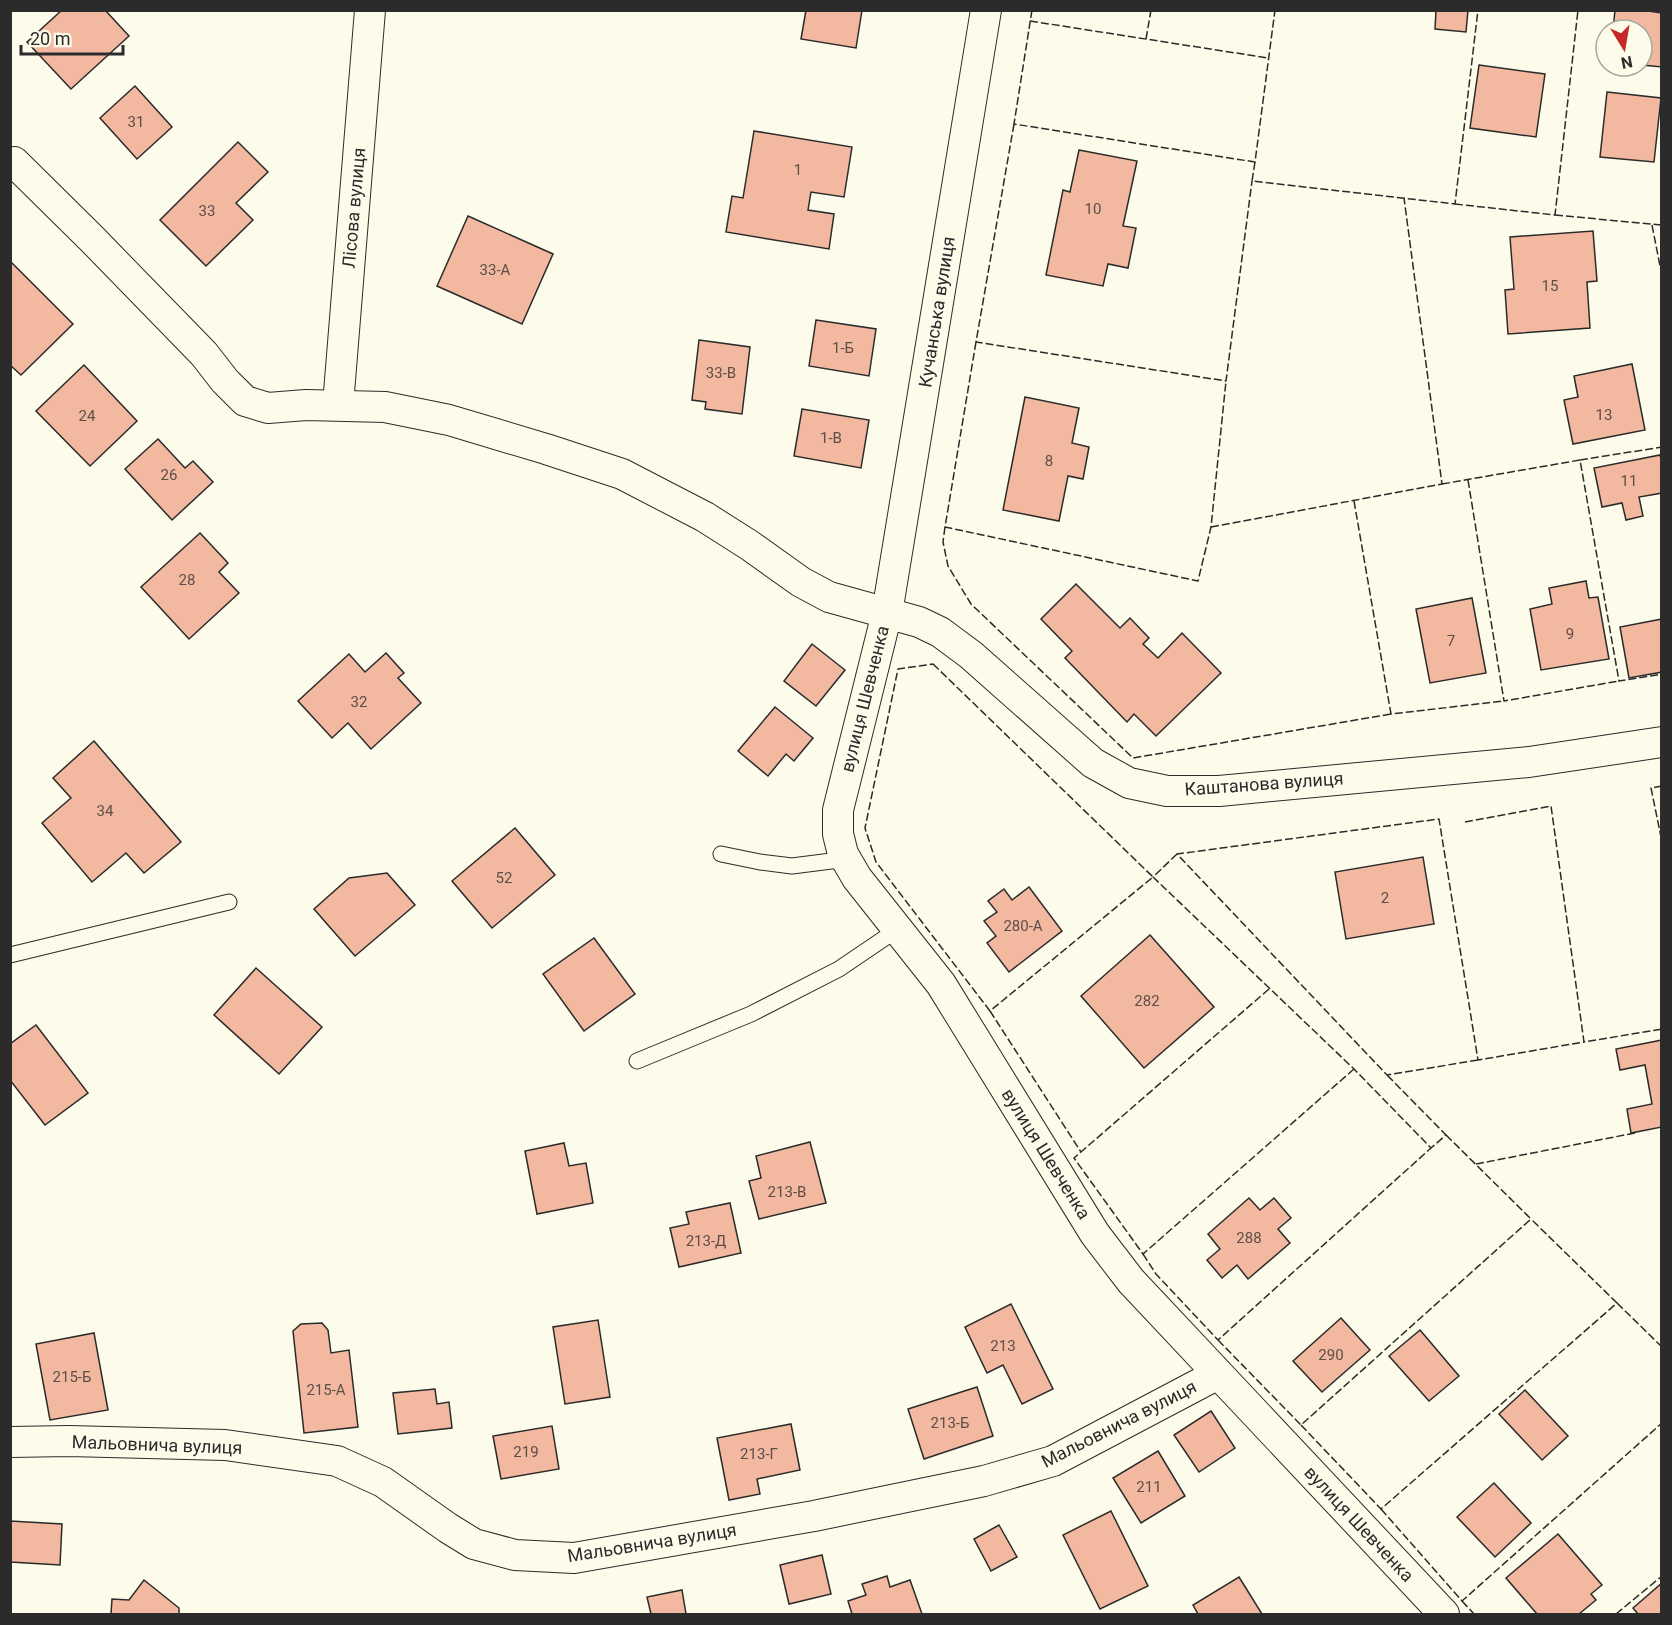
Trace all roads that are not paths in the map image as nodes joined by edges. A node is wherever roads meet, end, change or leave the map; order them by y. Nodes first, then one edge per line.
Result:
1 (370, 10) edge
2 (986, 10) edge
3 (12, 161) edge
4 (338, 405) junction
5 (887, 613) junction
6 (1662, 742) edge
7 (721, 854) dead end
8 (847, 859) junction
9 (229, 902) dead end
10 (898, 930) junction
11 (10, 955) edge
12 (637, 1061) dead end
13 (1218, 1374) junction
14 (10, 1442) edge
15 (1444, 1614) edge

1 - 4 street, Лісова вулиця
2 - 5 street, Кучанська вулиця
3 - 4 street, Каштанова вулиця
4 - 5 street, Каштанова вулиця
5 - 6 street, Каштанова вулиця
5 - 8 street, вулиця Шевченка
7 - 8 lane
8 - 10 street, вулиця Шевченка
9 - 11 lane
10 - 12 lane
10 - 13 street, вулиця Шевченка
13 - 14 street, Мальовнича вулиця
13 - 15 street, вулиця Шевченка

